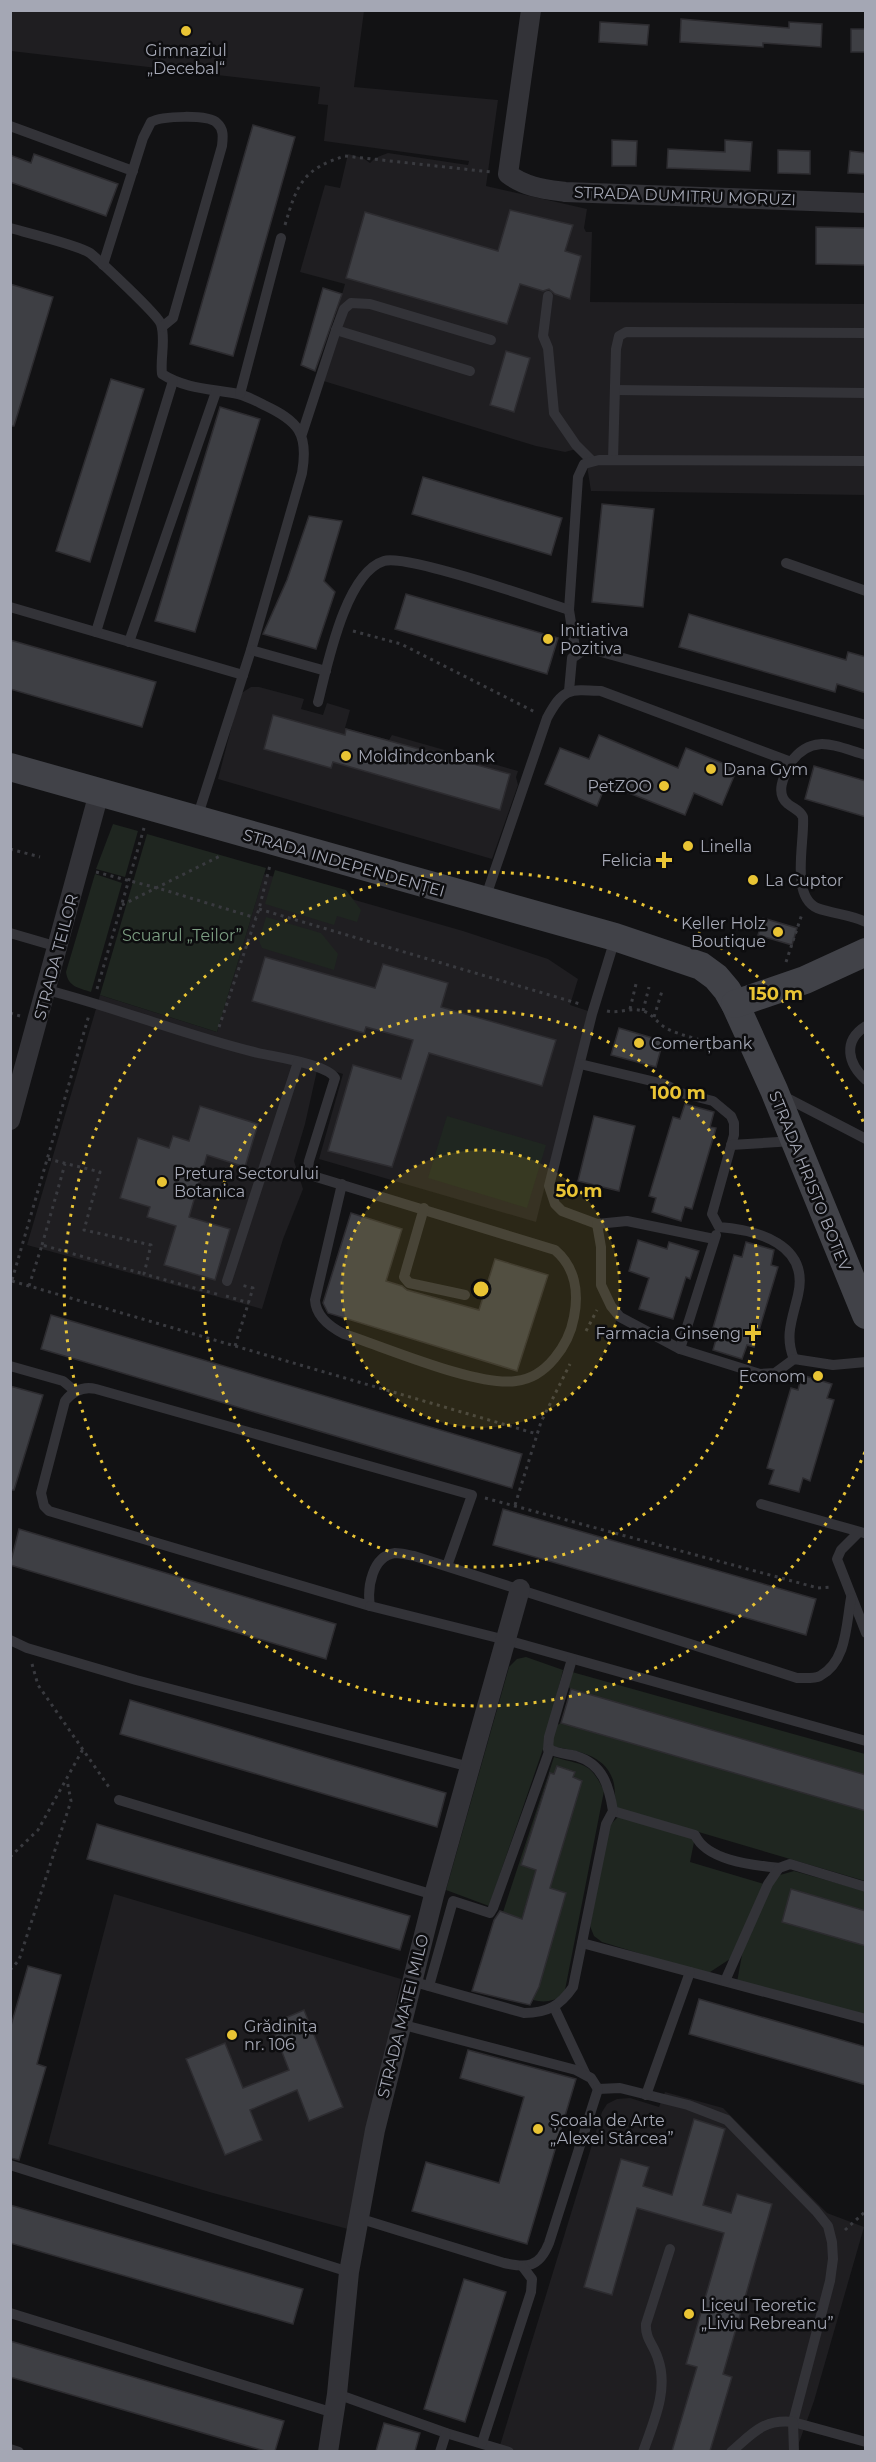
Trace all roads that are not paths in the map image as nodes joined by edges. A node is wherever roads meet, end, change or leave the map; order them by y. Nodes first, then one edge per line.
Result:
1 (527, 12) edge
2 (10, 126) edge
3 (133, 171) junction
4 (866, 202) edge
5 (10, 228) edge
6 (281, 238) road end
7 (103, 266) junction
8 (548, 296) dead end
9 (162, 327) junction
10 (336, 330) junction
11 (866, 333) edge
12 (491, 340) dead end
13 (470, 371) dead end
14 (173, 381) junction
15 (615, 390) junction
16 (216, 392) junction
17 (866, 393) edge
18 (240, 394) junction
19 (302, 434) junction
20 (613, 460) junction
21 (592, 461) junction
22 (866, 461) edge
23 (786, 563) dead end
24 (866, 591) edge
25 (10, 607) edge
26 (569, 610) junction
27 (96, 632) junction
28 (129, 642) junction
29 (250, 650) junction
30 (576, 654) junction
31 (326, 670) junction
32 (243, 675) junction
33 (569, 691) junction
34 (318, 702) dead end
35 (866, 725) edge
36 (866, 755) edge
37 (790, 762) junction
38 (10, 767) edge
39 (99, 793) junction
40 (196, 821) junction
41 (484, 902) junction
42 (866, 922) edge
43 (10, 933) edge
44 (615, 937) junction
45 (58, 947) junction
46 (866, 952) edge
47 (47, 990) junction
48 (735, 1004) junction
49 (866, 1026) edge
50 (298, 1062) junction
51 (580, 1064) junction
52 (866, 1080) edge
53 (774, 1090) junction
54 (10, 1120) edge
55 (866, 1139) edge
56 (795, 1142) junction
57 (731, 1145) junction
58 (342, 1184) junction
59 (424, 1208) junction
60 (597, 1224) junction
61 (719, 1227) junction
62 (714, 1239) junction
63 (227, 1281) dead end
64 (465, 1295) dead end
65 (866, 1315) edge
66 (680, 1349) junction
67 (794, 1359) junction
68 (866, 1362) edge
69 (10, 1366) edge
70 (75, 1391) junction
71 (761, 1504) dead end
72 (862, 1533) edge
73 (447, 1566) junction
74 (520, 1589) junction
75 (851, 1599) junction
76 (370, 1606) junction
77 (866, 1633) edge
78 (10, 1640) edge
79 (506, 1640) junction
80 (572, 1659) junction
81 (866, 1741) edge
82 (550, 1749) junction
83 (470, 1767) junction
84 (119, 1800) road end
85 (614, 1811) junction
86 (779, 1868) junction
87 (866, 1887) edge
88 (434, 1895) junction
89 (582, 1943) junction
90 (690, 1972) junction
91 (725, 1981) junction
92 (420, 1983) junction
93 (554, 2007) junction
94 (866, 2019) edge
95 (399, 2024) junction
96 (585, 2073) junction
97 (598, 2089) junction
98 (646, 2095) junction
99 (10, 2165) edge
100 (358, 2218) junction
101 (670, 2249) dead end
102 (523, 2267) junction
103 (349, 2272) junction
104 (10, 2313) edge
105 (336, 2404) junction
106 (794, 2422) junction
107 (446, 2433) junction
108 (866, 2442) edge
109 (482, 2443) junction
110 (10, 2449) edge
111 (19, 2451) edge
112 (328, 2451) edge
113 (441, 2451) edge
114 (509, 2451) edge
115 (643, 2451) edge
116 (731, 2451) edge
117 (794, 2451) edge

1 - 4 street, STRADA DUMITRU MORUZI
2 - 3 lane
3 - 7 lane
3 - 9 lane
5 - 7 lane
6 - 18 lane
7 - 9 lane
8 - 21 lane
9 - 14 lane
10 - 12 lane
10 - 13 lane
10 - 19 lane
11 - 15 lane
14 - 16 lane
14 - 27 lane
15 - 17 lane
15 - 20 lane
16 - 18 lane
16 - 28 lane
18 - 19 lane
19 - 29 lane
20 - 21 lane
20 - 22 lane
21 - 26 lane
23 - 24 lane
25 - 27 lane
26 - 30 lane
26 - 31 lane
27 - 28 lane
28 - 32 lane
29 - 31 lane
29 - 32 lane
30 - 33 lane
30 - 35 lane
31 - 34 lane
32 - 40 lane
33 - 37 lane
33 - 41 lane
36 - 37 lane
37 - 42 lane
38 - 39 main road, STRADA INDEPENDENȚEI
39 - 40 main road, STRADA INDEPENDENȚEI
39 - 45 street, STRADA TEILOR
40 - 41 main road, STRADA INDEPENDENȚEI
41 - 44 main road, STRADA INDEPENDENȚEI
43 - 45 lane
44 - 48 main road, STRADA INDEPENDENȚEI
44 - 51 lane
45 - 47 street, STRADA TEILOR
46 - 48 main road
47 - 50 lane
47 - 54 street, STRADA TEILOR
48 - 53 main road, STRADA HRISTO BOTEV
49 - 52 lane
50 - 58 lane
50 - 63 lane
51 - 57 lane
51 - 60 lane
53 - 55 lane
53 - 56 main road, STRADA HRISTO BOTEV
56 - 57 lane
56 - 65 main road, STRADA HRISTO BOTEV
57 - 61 lane
58 - 59 lane
58 - 59 lane
59 - 64 lane
60 - 62 lane
60 - 66 lane
61 - 62 lane
61 - 67 lane
62 - 66 lane
66 - 67 lane
67 - 68 lane
69 - 70 lane
70 - 73 lane
70 - 76 lane
71 - 72 lane
72 - 75 lane
73 - 74 lane
73 - 76 lane
74 - 75 lane
74 - 79 street, STRADA MATEI MILO
75 - 77 lane
76 - 79 lane
78 - 83 lane
79 - 80 lane
79 - 83 street, STRADA MATEI MILO
80 - 81 lane
80 - 82 lane
82 - 85 lane
82 - 92 lane
83 - 88 street, STRADA MATEI MILO
84 - 88 lane
85 - 86 lane
85 - 89 lane
86 - 87 lane
86 - 91 lane
88 - 92 street, STRADA MATEI MILO
89 - 90 lane
89 - 93 lane
90 - 91 lane
90 - 98 lane
91 - 94 lane
92 - 93 lane
92 - 95 street, STRADA MATEI MILO
93 - 96 lane
95 - 96 lane
95 - 100 street, STRADA MATEI MILO
96 - 97 lane
97 - 98 lane
97 - 102 lane
98 - 106 lane
99 - 103 lane
100 - 102 lane
100 - 103 street, STRADA MATEI MILO
101 - 115 lane
102 - 109 lane
103 - 105 street, STRADA MATEI MILO
104 - 105 lane
105 - 107 lane
105 - 112 street, STRADA MATEI MILO
106 - 108 lane
106 - 116 lane
106 - 117 lane
107 - 109 lane
107 - 113 lane
109 - 114 lane
110 - 111 lane

